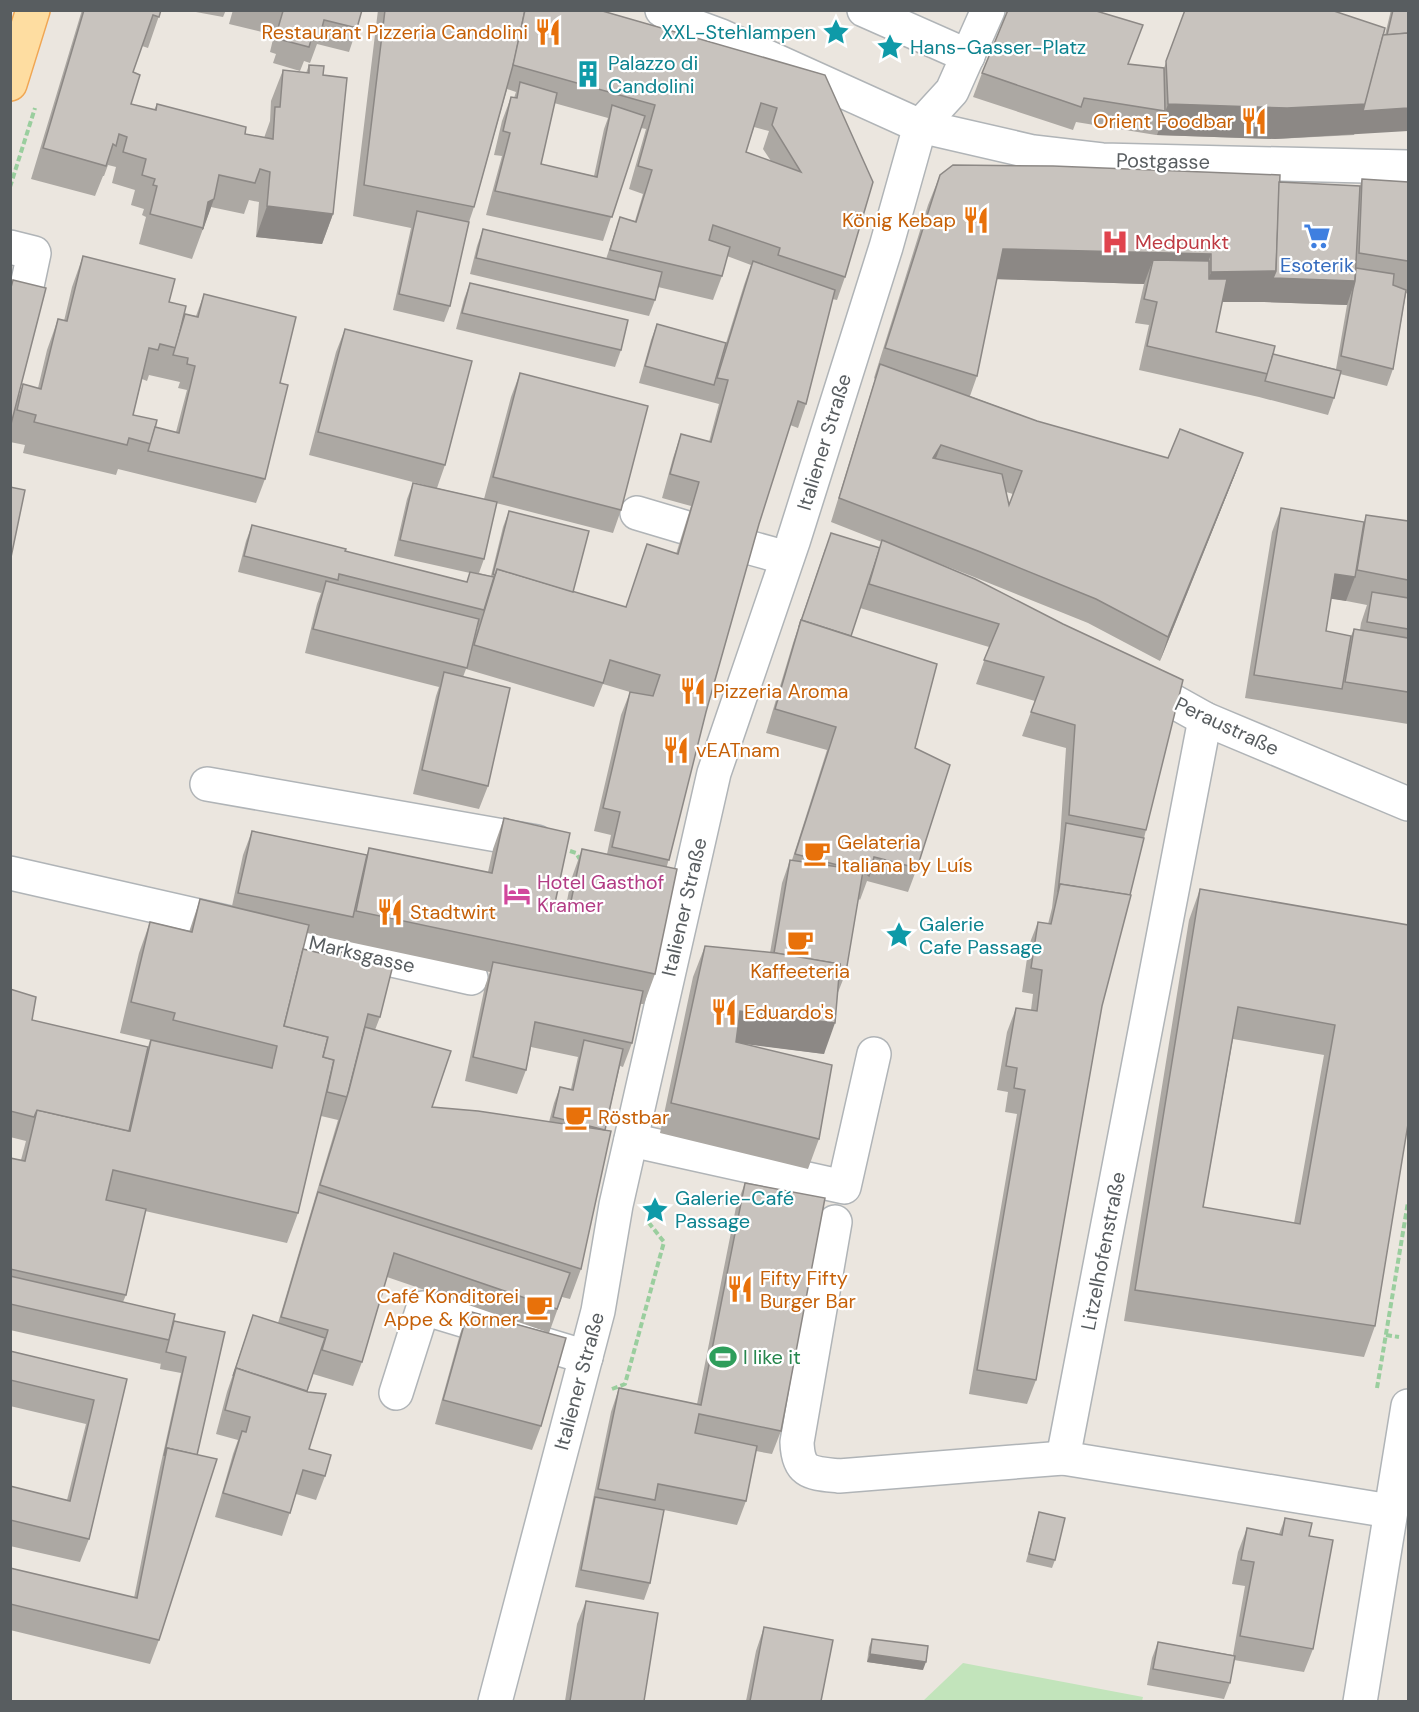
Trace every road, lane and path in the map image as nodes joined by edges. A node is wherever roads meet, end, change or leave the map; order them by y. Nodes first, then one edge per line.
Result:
1 (33, 10) edge
2 (662, 10) edge
3 (864, 10) edge
4 (988, 10) edge
5 (968, 56) junction
6 (10, 84) edge
7 (920, 126) junction
8 (1408, 167) edge
9 (32, 253) edge
10 (24, 300) edge
11 (637, 513) dead end
12 (684, 527) edge
13 (751, 548) edge
14 (787, 558) junction
15 (1109, 665) edge
16 (1205, 719) junction
17 (207, 784) dead end
18 (1408, 804) edge
19 (537, 843) joint
20 (582, 862) edge
21 (10, 873) edge
22 (471, 978) dead end
23 (874, 1053) dead end
24 (619, 1150) junction
25 (1408, 1202) edge
26 (645, 1217) dead end
27 (835, 1222) dead end
28 (1386, 1335) junction
29 (1399, 1337) dead end
30 (586, 1357) junction
31 (606, 1391) dead end
32 (1377, 1391) dead end
33 (396, 1393) dead end
34 (1408, 1406) edge
35 (1063, 1458) junction
36 (1390, 1511) junction
37 (495, 1701) edge
38 (1360, 1701) edge

1 - 6 main road
2 - 7 street
3 - 5 street
4 - 5 street
5 - 7 street
7 - 8 street, Postgasse
7 - 14 street, Italiener Straße
9 - 10 street
11 - 12 street
13 - 14 street
14 - 24 street, Italiener Straße
15 - 16 street, Peraustraße
16 - 18 street, Peraustraße
16 - 35 street, Litzelhofenstraße
17 - 19 street
19 - 20 path
21 - 22 street, Marksgasse
23 - 24 street
24 - 30 street, Italiener Straße
25 - 28 path
26 - 31 path
27 - 35 street
28 - 29 path
28 - 32 path
30 - 33 street
30 - 37 street, Italiener Straße
34 - 36 street
35 - 36 street
36 - 38 street

